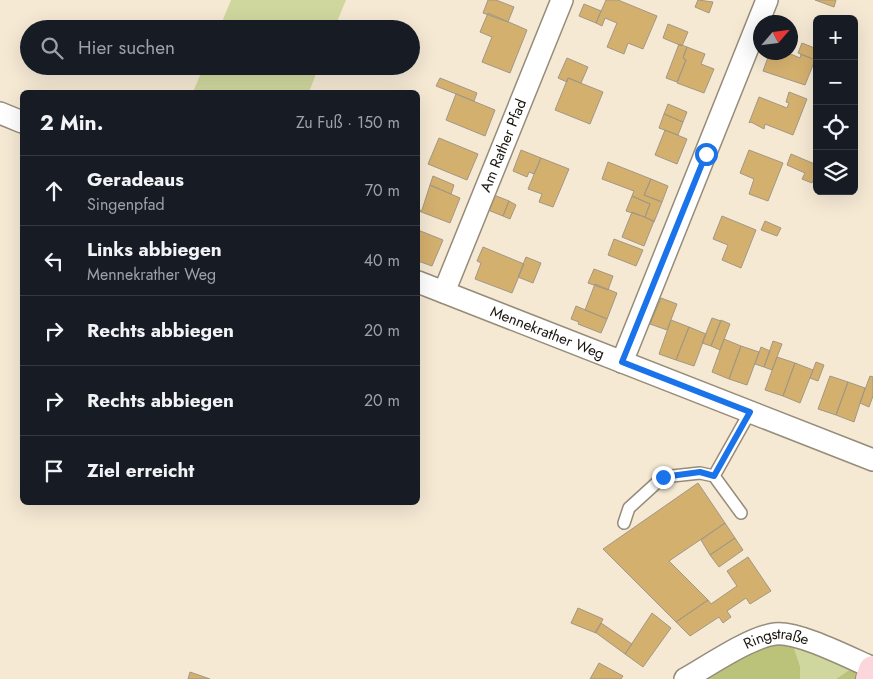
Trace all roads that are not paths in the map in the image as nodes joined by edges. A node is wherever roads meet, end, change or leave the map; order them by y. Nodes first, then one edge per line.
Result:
1 (562, 0) edge
2 (767, 0) edge
3 (0, 113) edge
4 (20, 121) edge
5 (420, 283) edge
6 (444, 292) junction
7 (622, 362) junction
8 (750, 412) junction
9 (873, 460) edge
10 (714, 476) junction
11 (741, 513) dead end
12 (624, 523) dead end
13 (873, 669) edge
14 (685, 679) edge
15 (870, 679) edge

1 - 6 street, Am Rather Pfad
2 - 7 street
3 - 4 street
5 - 6 street, Mennekrather Weg
6 - 7 street, Mennekrather Weg
7 - 8 street, Mennekrather Weg
8 - 9 street, Mennekrather Weg
8 - 10 lane
10 - 11 lane
10 - 12 lane
13 - 14 street, Ringstraße
13 - 15 street

